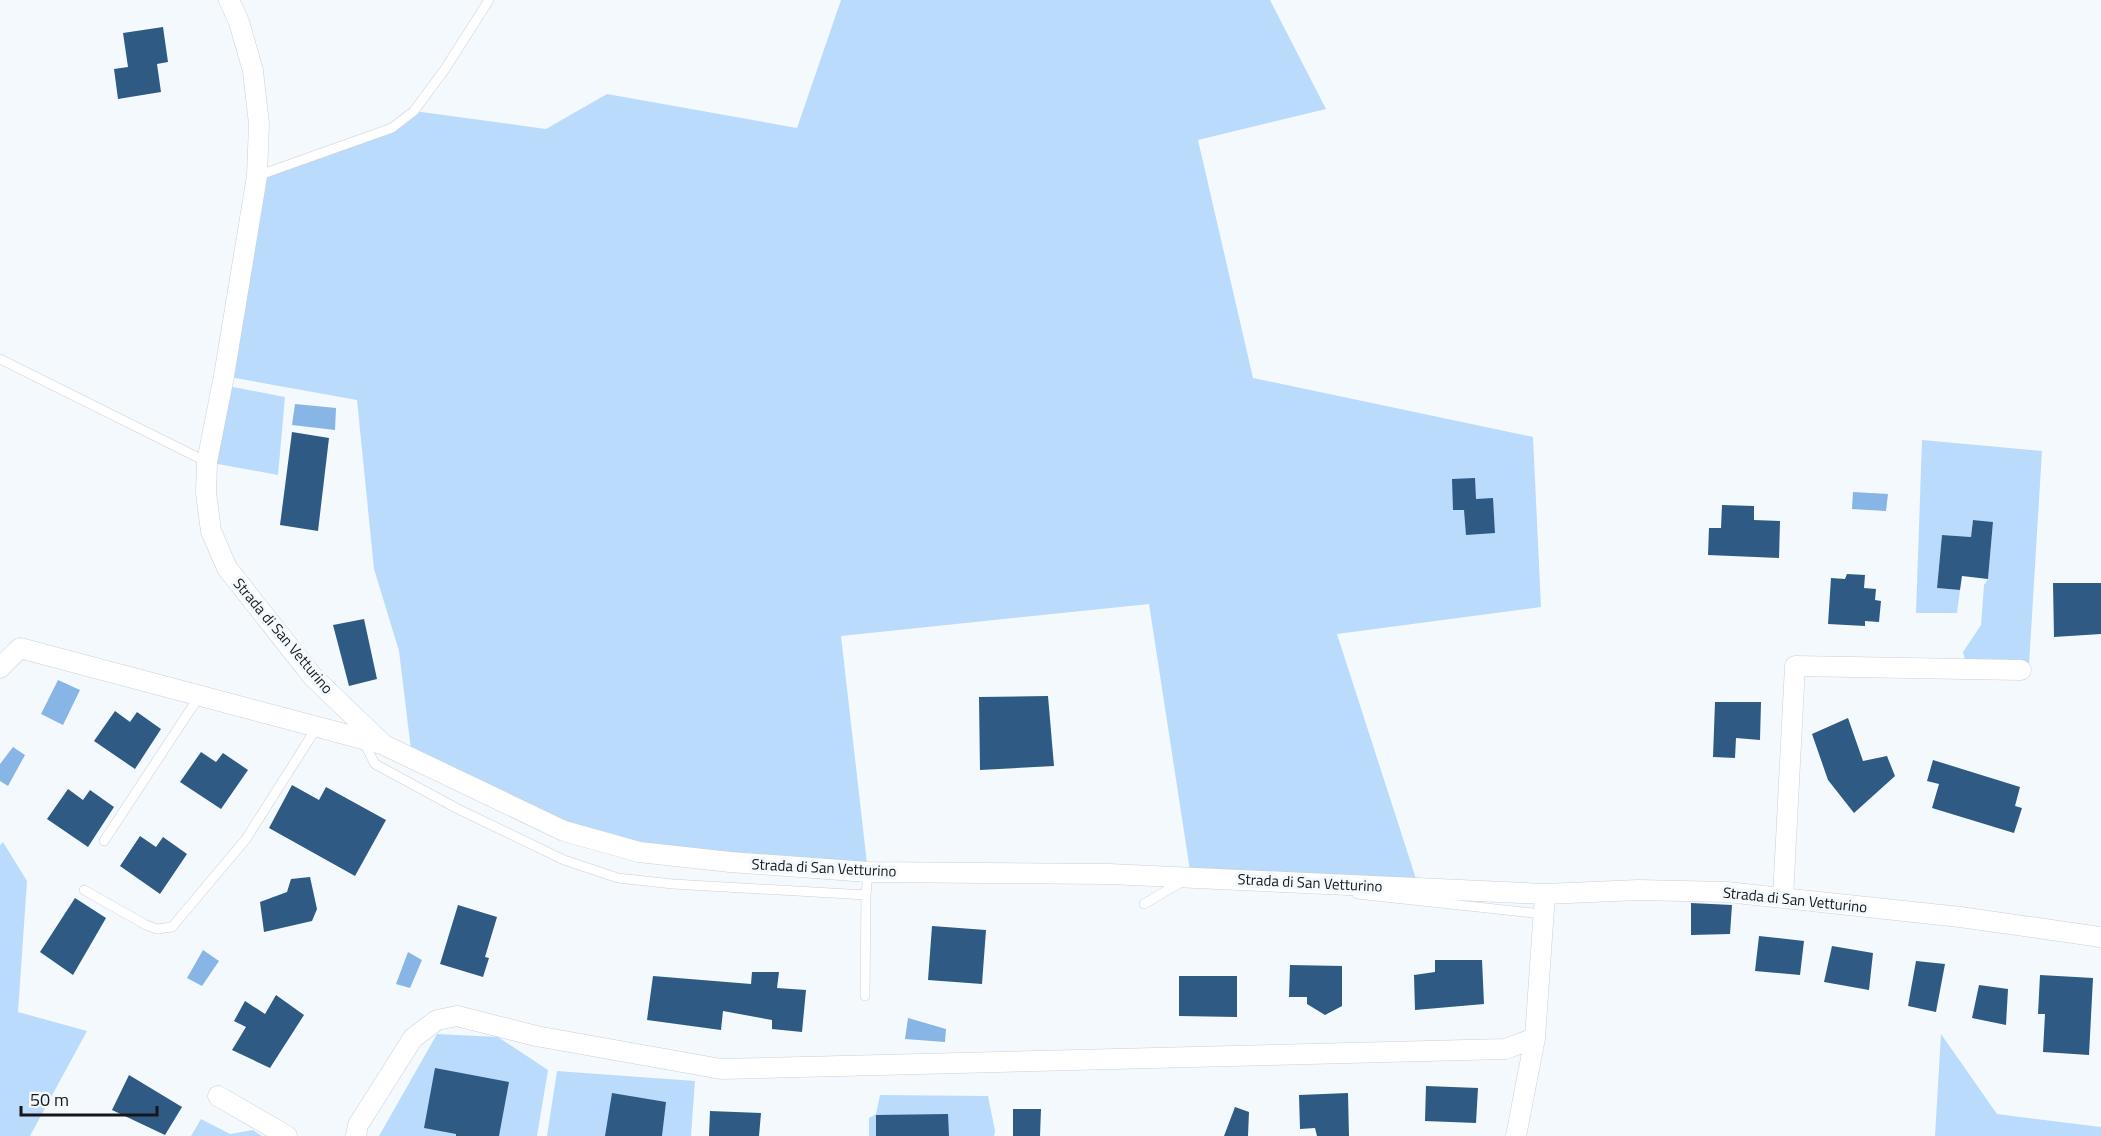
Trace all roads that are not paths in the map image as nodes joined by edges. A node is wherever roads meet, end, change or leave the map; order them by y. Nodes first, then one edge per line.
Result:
1 (229, 0) edge
2 (489, 0) edge
3 (257, 176) junction
4 (0, 359) edge
5 (207, 462) junction
6 (0, 668) edge
7 (2021, 670) dead end
8 (200, 696) junction
9 (317, 727) junction
10 (362, 739) junction
11 (384, 745) junction
12 (104, 840) dead end
13 (868, 872) junction
14 (1191, 877) junction
15 (84, 890) dead end
16 (1545, 894) junction
17 (867, 895) junction
18 (1783, 898) junction
19 (1144, 904) dead end
20 (1542, 914) junction
21 (2101, 937) edge
22 (865, 996) dead end
23 (1535, 1038) junction
24 (218, 1096) dead end
25 (287, 1136) edge
26 (356, 1136) edge
27 (1516, 1136) edge

1 - 3 street, Strada di San Vetturino
2 - 3 lane
3 - 5 street, Strada di San Vetturino
4 - 5 lane
5 - 11 street, Strada di San Vetturino
6 - 8 street
7 - 18 street
8 - 9 street
8 - 12 lane
9 - 10 street
9 - 15 lane
10 - 11 street
10 - 17 lane
11 - 13 street, Strada di San Vetturino
13 - 14 street, Strada di San Vetturino
13 - 17 lane
14 - 16 street, Strada di San Vetturino
14 - 19 lane
14 - 20 lane
16 - 18 street, Strada di San Vetturino
16 - 20 street
17 - 22 lane
18 - 21 street, Strada di San Vetturino
20 - 23 street
23 - 26 street
23 - 27 street
24 - 25 street

